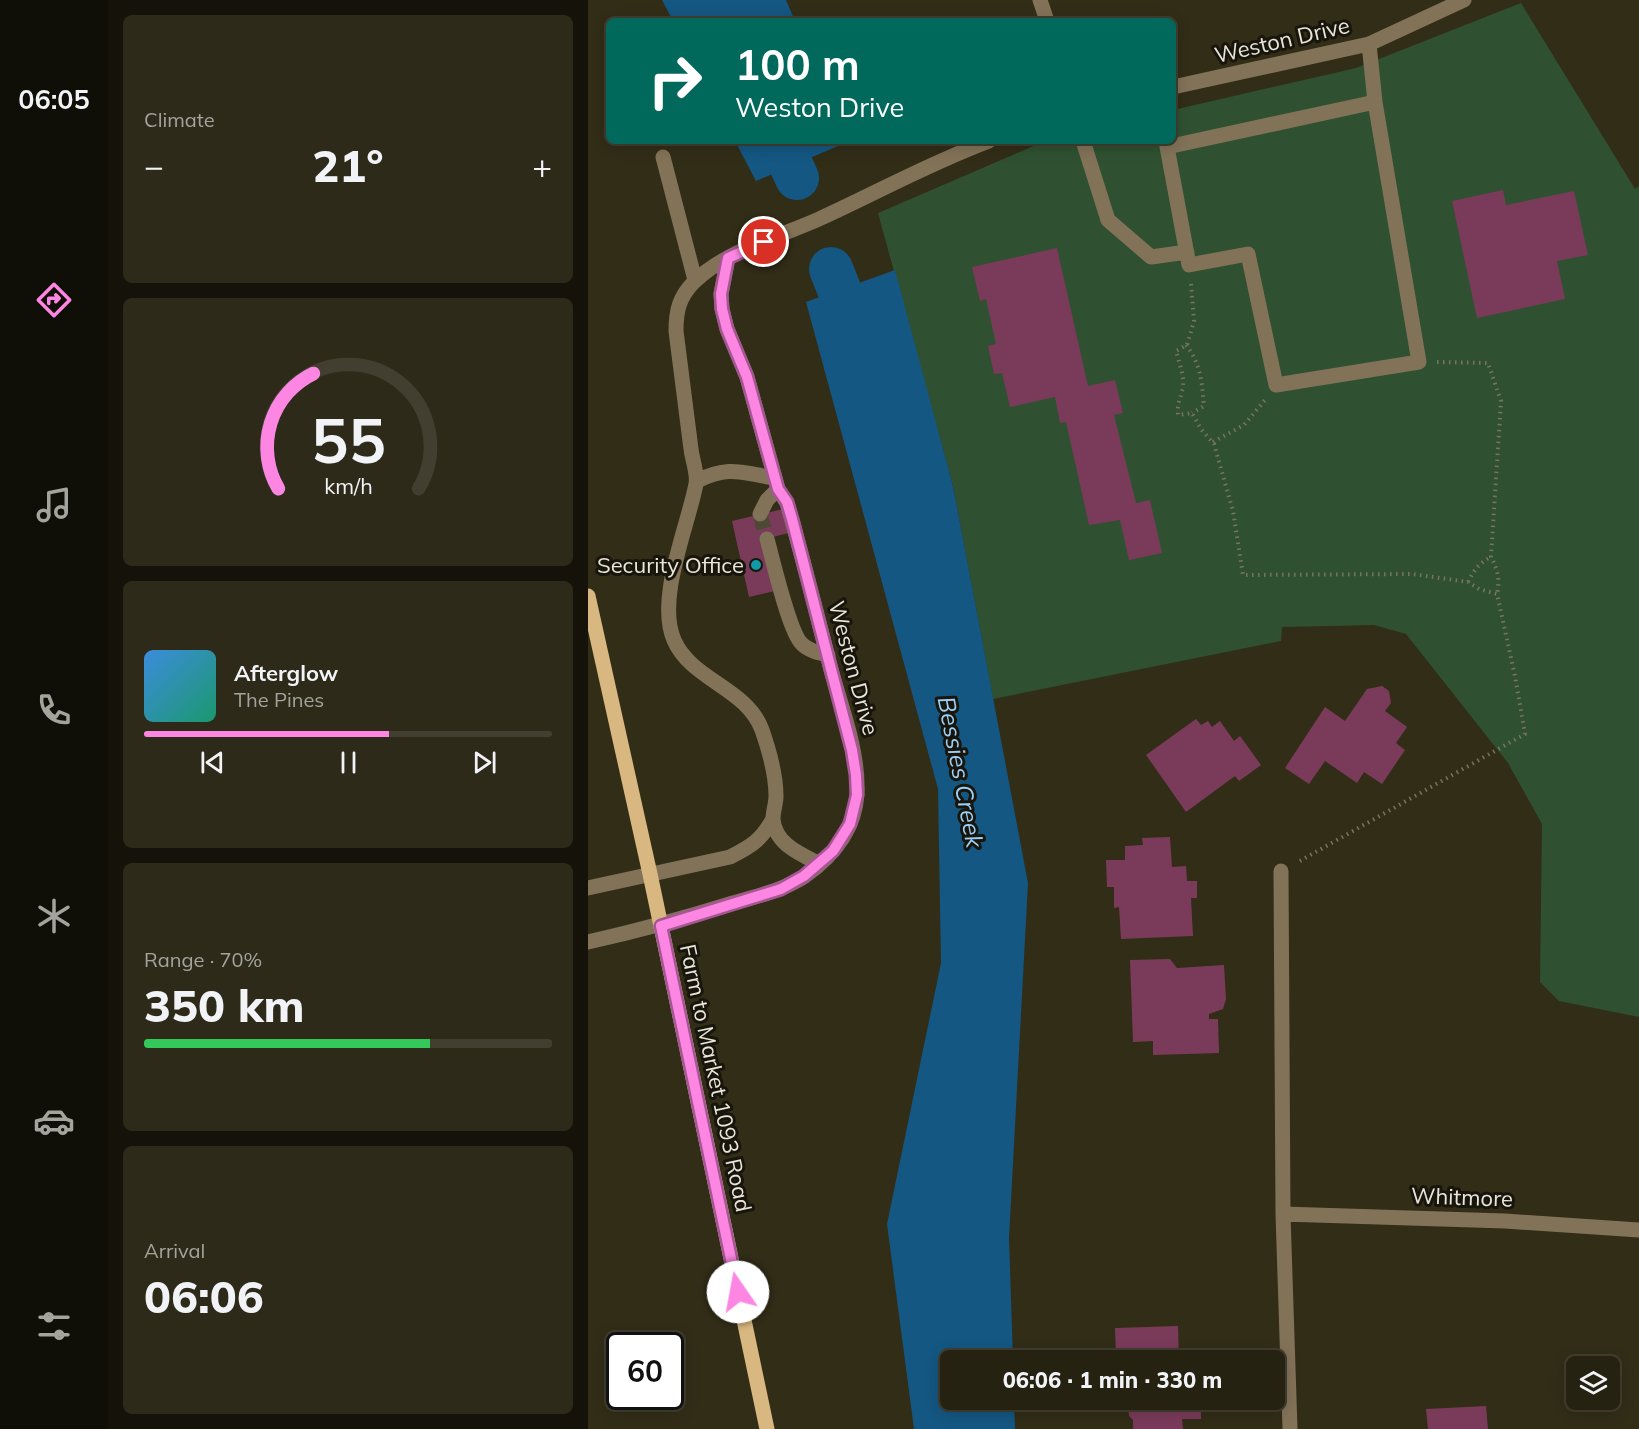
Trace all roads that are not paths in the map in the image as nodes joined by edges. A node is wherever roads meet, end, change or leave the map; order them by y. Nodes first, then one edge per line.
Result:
1 (1040, 0) edge
2 (1464, 0) edge
3 (1046, 18) edge
4 (1369, 44) junction
5 (1176, 86) edge
6 (1374, 102) junction
7 (981, 144) edge
8 (1084, 144) edge
9 (663, 157) dead end
10 (728, 258) junction
11 (1188, 258) junction
12 (695, 280) junction
13 (697, 481) junction
14 (777, 483) junction
15 (760, 514) tunnel mouth
16 (767, 539) tunnel mouth
17 (588, 596) edge
18 (828, 655) junction
19 (773, 819) junction
20 (820, 864) junction
21 (1281, 871) road end
22 (650, 874) junction
23 (588, 888) edge
24 (661, 926) junction
25 (588, 942) edge
26 (1283, 1214) junction
27 (1639, 1230) edge
28 (767, 1429) edge
29 (1290, 1429) edge

1 - 3 street
2 - 4 street, Weston Drive
4 - 5 street, Weston Drive
4 - 6 street
6 - 11 street
6 - 11 street
7 - 10 street
8 - 11 street
9 - 12 street
10 - 12 street
10 - 14 street, Weston Drive
12 - 13 street
13 - 14 street
13 - 19 street
14 - 15 street
14 - 18 street, Weston Drive
16 - 18 street
17 - 22 main road, Farm to Market 1093 Road
18 - 20 street, Weston Drive
19 - 20 street
19 - 22 street
20 - 24 street, Weston Drive
21 - 26 street
22 - 23 street
22 - 24 main road, Farm to Market 1093 Road
24 - 25 street, Weston Drive
24 - 28 main road, Farm to Market 1093 Road
26 - 27 street, Whitmore
26 - 29 street

